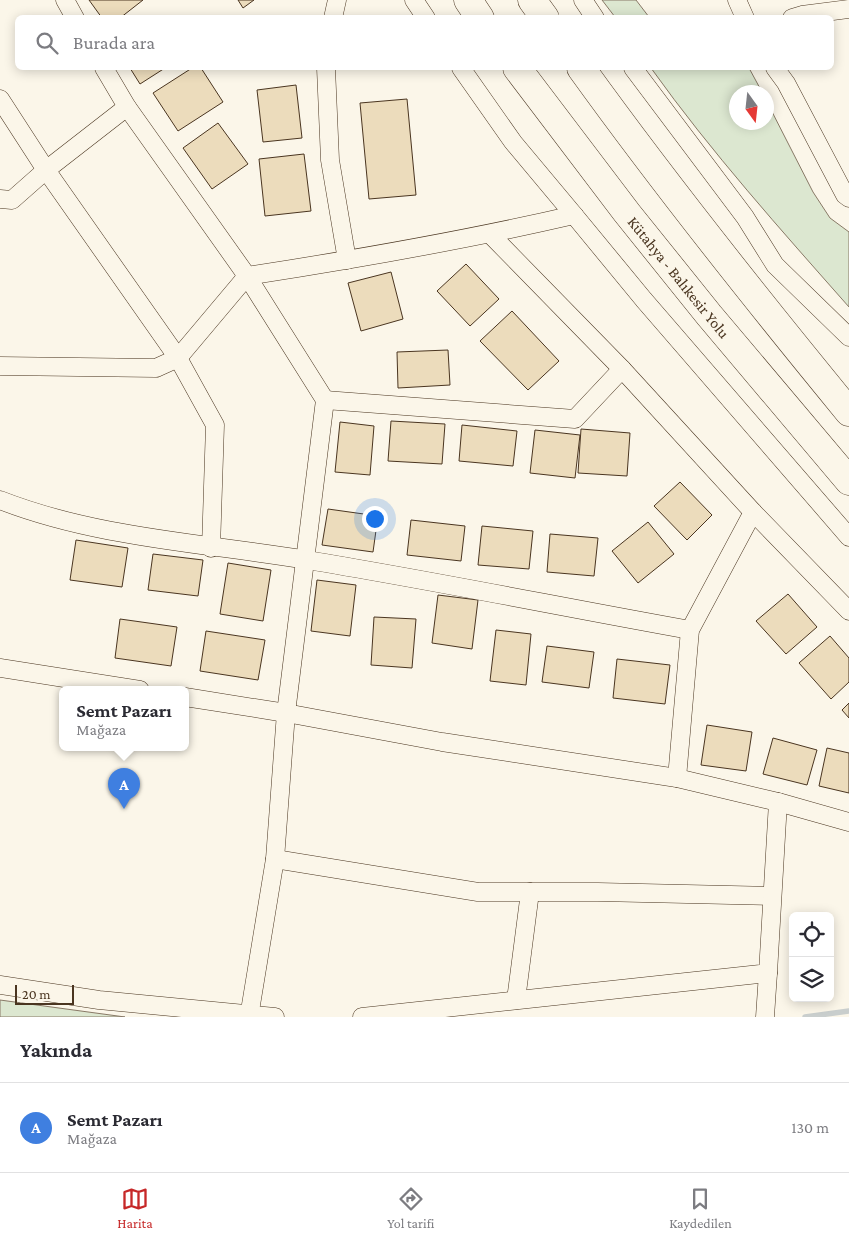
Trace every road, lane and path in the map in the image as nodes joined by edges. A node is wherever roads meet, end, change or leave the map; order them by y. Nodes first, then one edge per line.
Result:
1 (65, 0) edge
2 (337, 0) edge
3 (414, 0) edge
4 (468, 0) edge
5 (532, 0) edge
6 (583, 0) edge
7 (737, 0) edge
8 (849, 9) edge
9 (73, 15) edge
10 (334, 15) edge
11 (424, 15) edge
12 (478, 15) edge
13 (542, 15) edge
14 (593, 15) edge
15 (744, 15) edge
16 (802, 15) edge
17 (105, 70) edge
18 (326, 70) edge
19 (462, 70) edge
20 (519, 70) edge
21 (581, 70) edge
22 (635, 70) edge
23 (777, 70) edge
24 (0, 99) edge
25 (127, 108) junction
26 (46, 170) junction
27 (849, 198) edge
28 (0, 199) edge
29 (574, 215) junction
30 (490, 234) junction
31 (347, 260) junction
32 (248, 276) junction
33 (849, 337) edge
34 (178, 358) junction
35 (0, 366) edge
36 (622, 369) junction
37 (325, 400) junction
38 (849, 412) edge
39 (849, 480) edge
40 (0, 500) edge
41 (753, 512) junction
42 (849, 537) edge
43 (211, 548) junction
44 (306, 560) junction
45 (849, 611) edge
46 (690, 630) junction
47 (0, 668) edge
48 (115, 686) edge
49 (189, 698) edge
50 (286, 712) junction
51 (677, 778) junction
52 (778, 802) junction
53 (849, 822) edge
54 (275, 860) junction
55 (530, 892) junction
56 (772, 896) junction
57 (768, 974) junction
58 (0, 985) edge
59 (516, 1000) junction
60 (249, 1015) edge
61 (275, 1017) edge
62 (362, 1017) edge
63 (765, 1017) edge

1 - 9 street
2 - 10 street
3 - 11 street
4 - 12 highway
5 - 13 highway
6 - 14 street
7 - 15 street
8 - 16 street
17 - 25 street
18 - 31 street
19 - 29 street
20 - 39 highway, Kütahya - Balıkesir Yolu
21 - 38 highway
22 - 33 street
23 - 27 street
24 - 26 street
25 - 26 street
25 - 32 street
26 - 28 street
26 - 34 street
29 - 30 street
29 - 42 street
30 - 31 street
30 - 36 street
31 - 32 street
32 - 34 street
32 - 37 street
34 - 35 street
34 - 43 street
36 - 37 street
36 - 41 street
37 - 44 street
40 - 43 street
41 - 45 street
41 - 46 street
43 - 44 street
44 - 46 street
44 - 50 street
46 - 51 street
47 - 48 street
49 - 50 street
50 - 51 street
50 - 54 street
51 - 52 street
52 - 53 street
52 - 56 street
54 - 55 street
54 - 60 street
55 - 56 street
55 - 59 street
56 - 57 street
57 - 59 street
57 - 63 street
58 - 60 street
59 - 62 street
60 - 61 street

